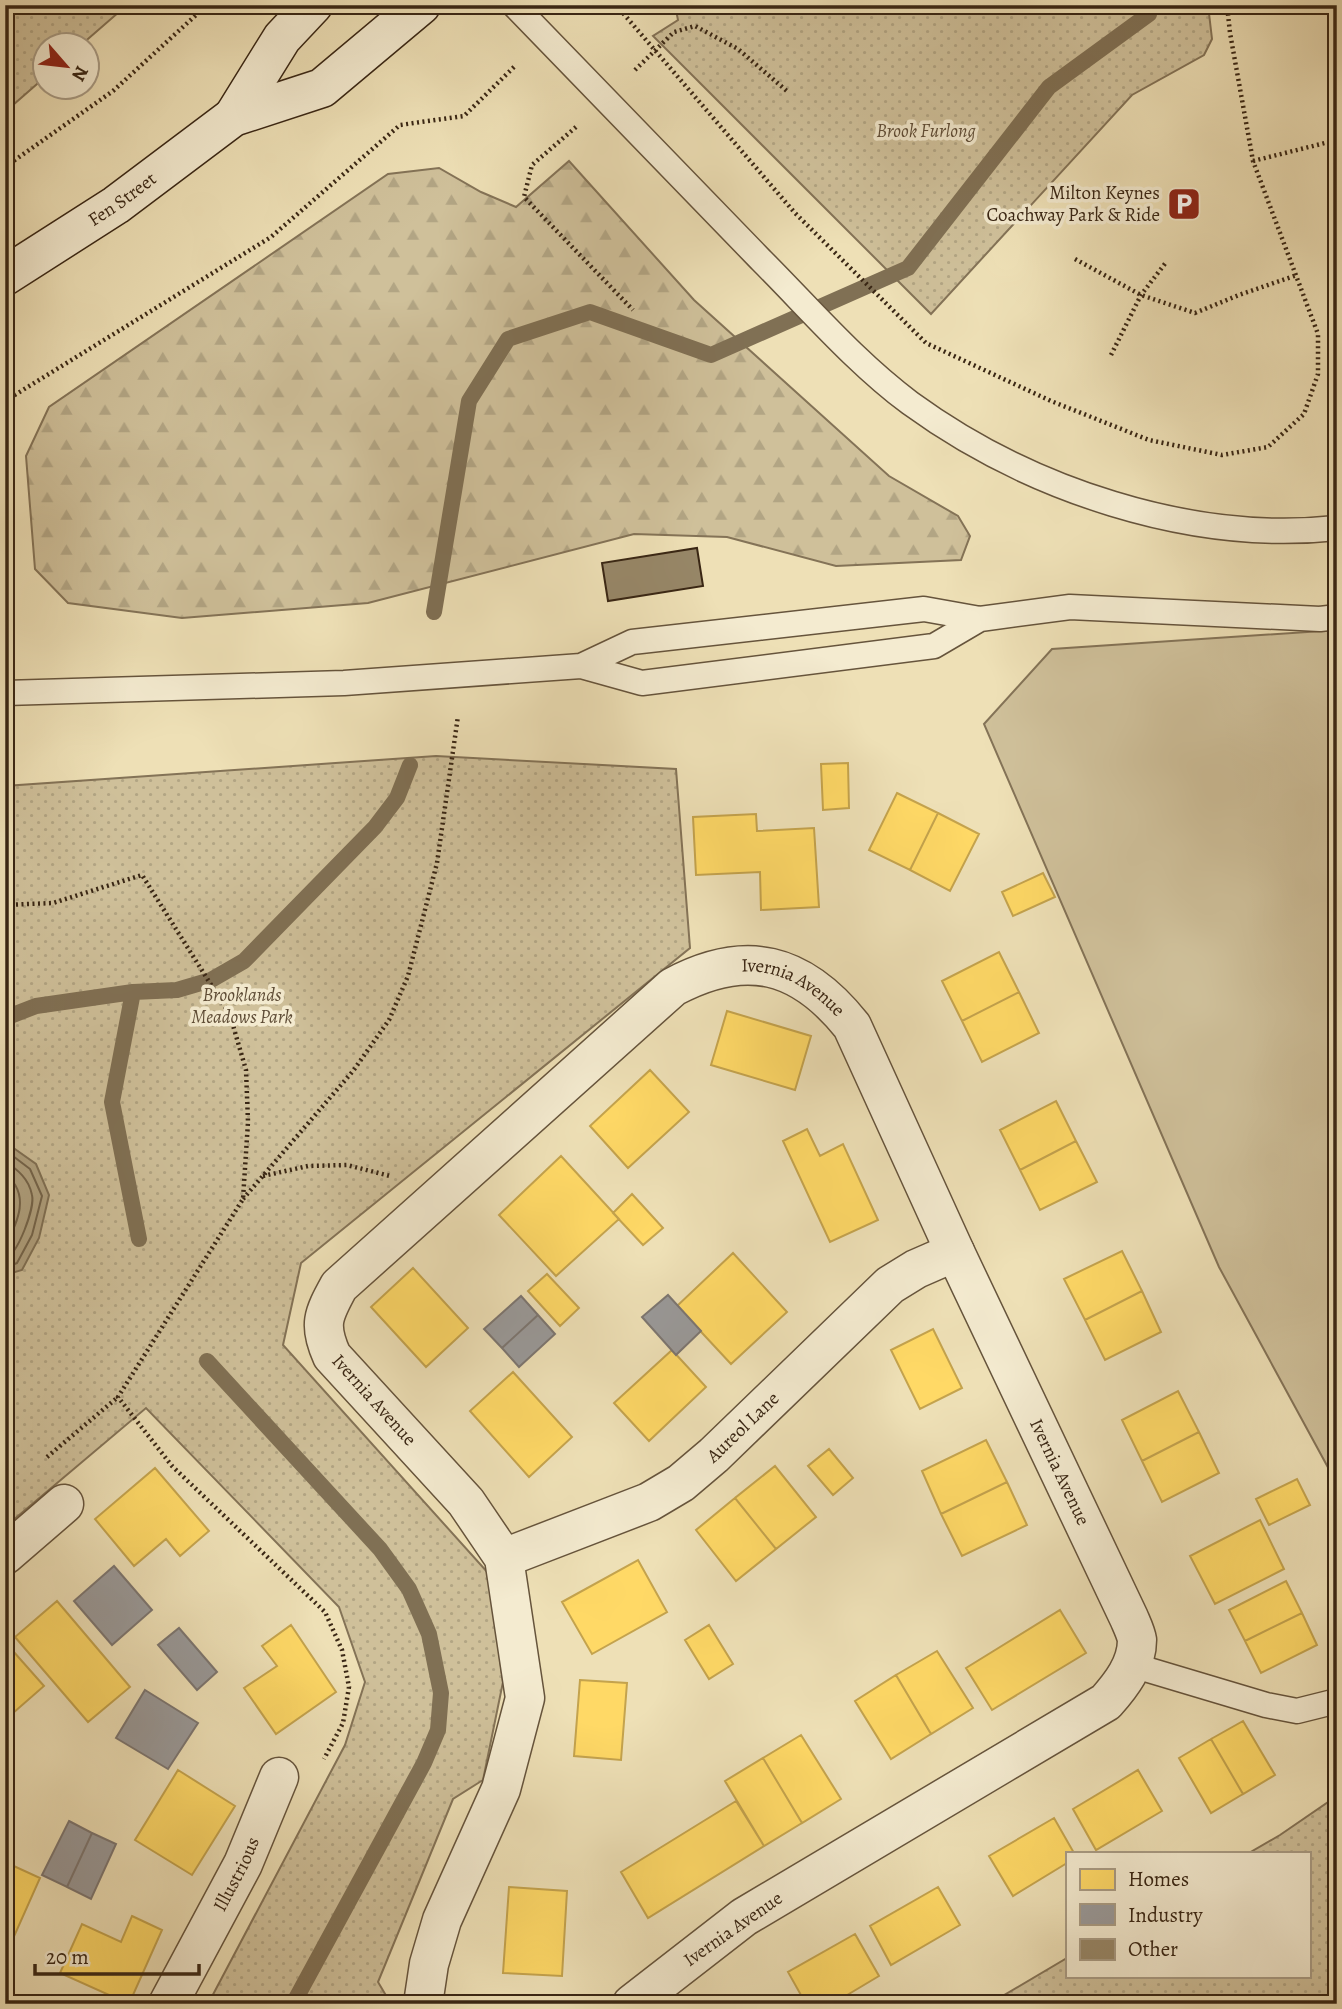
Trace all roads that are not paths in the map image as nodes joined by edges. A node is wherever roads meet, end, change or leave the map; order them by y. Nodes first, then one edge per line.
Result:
1 (313, 5) edge
2 (421, 5) edge
3 (514, 5) edge
4 (233, 117) junction
5 (5, 276) edge
6 (1337, 528) edge
7 (1337, 617) edge
8 (980, 619) junction
9 (581, 666) junction
10 (5, 693) edge
11 (956, 1252) junction
12 (64, 1504) dead end
13 (5, 1555) edge
14 (504, 1558) junction
15 (1132, 1665) junction
16 (1337, 1701) edge
17 (279, 1777) dead end
18 (168, 2004) edge
19 (424, 2004) edge
20 (632, 2004) edge

1 - 4 street, Fen Street
2 - 4 street, Fen Street
3 - 6 lane
4 - 5 street, Fen Street
7 - 8 lane
8 - 9 lane
8 - 9 lane
9 - 10 lane
11 - 14 street, Aureol Lane
11 - 14 street, Ivernia Avenue
11 - 15 street, Ivernia Avenue
12 - 13 street
14 - 19 street, Ivernia Avenue
15 - 16 lane
15 - 20 street, Ivernia Avenue
17 - 18 street, Illustrious

